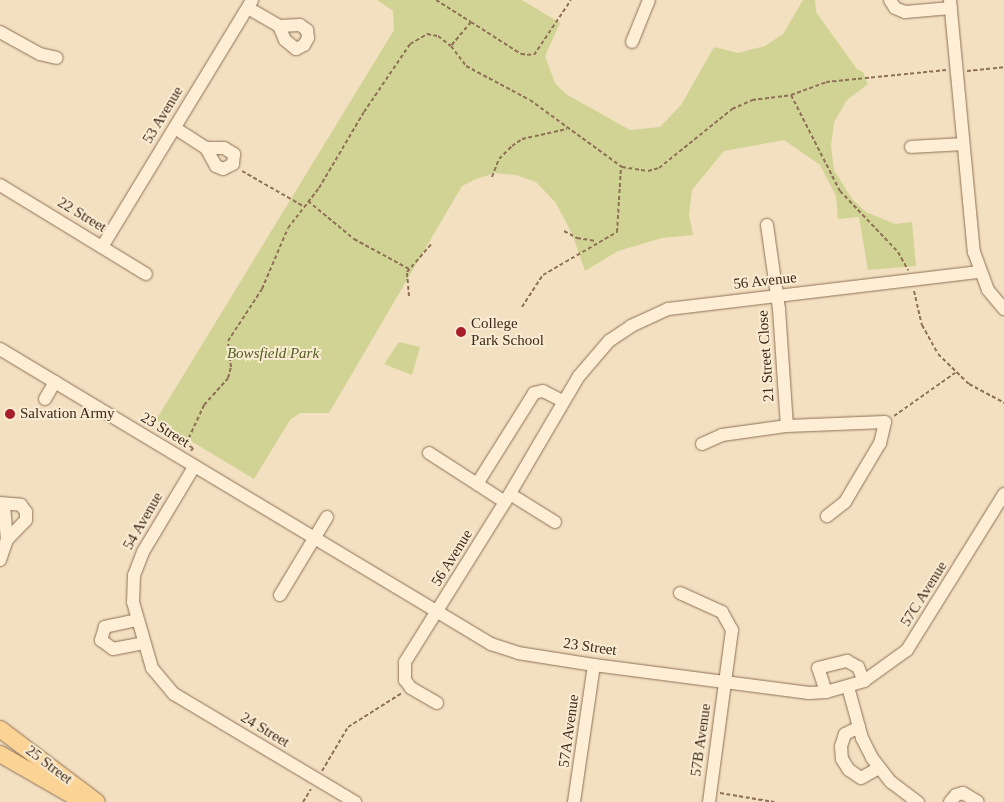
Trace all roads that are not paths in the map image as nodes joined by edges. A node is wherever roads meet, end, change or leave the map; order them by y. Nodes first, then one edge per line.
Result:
1 (649, 0) edge
2 (890, 0) edge
3 (250, 4) edge
4 (950, 4) edge
5 (279, 26) dead end
6 (1, 33) edge
7 (632, 42) dead end
8 (57, 58) dead end
9 (175, 128) junction
10 (963, 144) junction
11 (911, 147) dead end
12 (206, 148) dead end
13 (0, 185) edge
14 (767, 225) dead end
15 (102, 247) junction
16 (980, 272) junction
17 (146, 274) dead end
18 (777, 296) junction
19 (1004, 309) edge
20 (0, 349) edge
21 (55, 382) junction
22 (45, 399) dead end
23 (563, 401) junction
24 (787, 426) junction
25 (702, 444) dead end
26 (429, 453) dead end
27 (194, 466) junction
28 (478, 484) junction
29 (1004, 494) edge
30 (508, 498) junction
31 (2, 504) edge
32 (827, 516) dead end
33 (327, 517) dead end
34 (556, 522) dead end
35 (314, 538) junction
36 (2, 550) edge
37 (680, 593) dead end
38 (280, 595) dead end
39 (436, 612) junction
40 (137, 620) junction
41 (143, 643) junction
42 (594, 665) junction
43 (864, 681) junction
44 (160, 682) joint
45 (725, 682) junction
46 (848, 687) junction
47 (826, 692) junction
48 (437, 703) dead end
49 (859, 727) junction
50 (0, 729) edge
51 (0, 754) edge
52 (879, 768) junction
53 (84, 802) edge
54 (97, 802) edge
55 (355, 802) edge
56 (574, 802) edge
57 (709, 802) edge
58 (918, 802) edge
59 (950, 802) edge
60 (978, 802) edge

1 - 7 street
2 - 4 street
3 - 5 street
3 - 9 street, 53 Avenue
4 - 10 street
6 - 8 street
9 - 12 street
9 - 15 street, 53 Avenue
10 - 11 street
10 - 16 street
13 - 15 street, 22 Street
14 - 18 street, 21 Street Close
15 - 17 street, 22 Street
16 - 18 street, 56 Avenue
16 - 19 street
18 - 23 street, 56 Avenue
18 - 24 street, 21 Street Close
20 - 21 street, 23 Street
21 - 22 street
21 - 27 street, 23 Street
23 - 28 street
23 - 30 street, 56 Avenue
24 - 25 street
24 - 32 street
26 - 28 street
27 - 35 street, 23 Street
27 - 40 street, 54 Avenue
28 - 30 street
29 - 43 street, 57C Avenue
30 - 34 street
30 - 39 street, 56 Avenue
31 - 36 street
31 - 36 street
33 - 35 street
35 - 38 street
35 - 39 street, 23 Street
37 - 45 street, 57B Avenue
39 - 42 street, 23 Street
39 - 48 street, 56 Avenue
40 - 41 street, 54 Avenue
40 - 41 street
41 - 44 street, 54 Avenue
42 - 45 street, 23 Street
42 - 56 street, 57A Avenue
43 - 46 street, 57C Avenue
43 - 47 street
44 - 55 street, 24 Street
45 - 47 street, 23 Street
45 - 57 street, 57B Avenue
46 - 47 street, 23 Street
46 - 49 street
49 - 52 street
49 - 52 street
50 - 54 main road, 25 Street
51 - 53 main road, 25 Street
52 - 58 street
59 - 60 street

